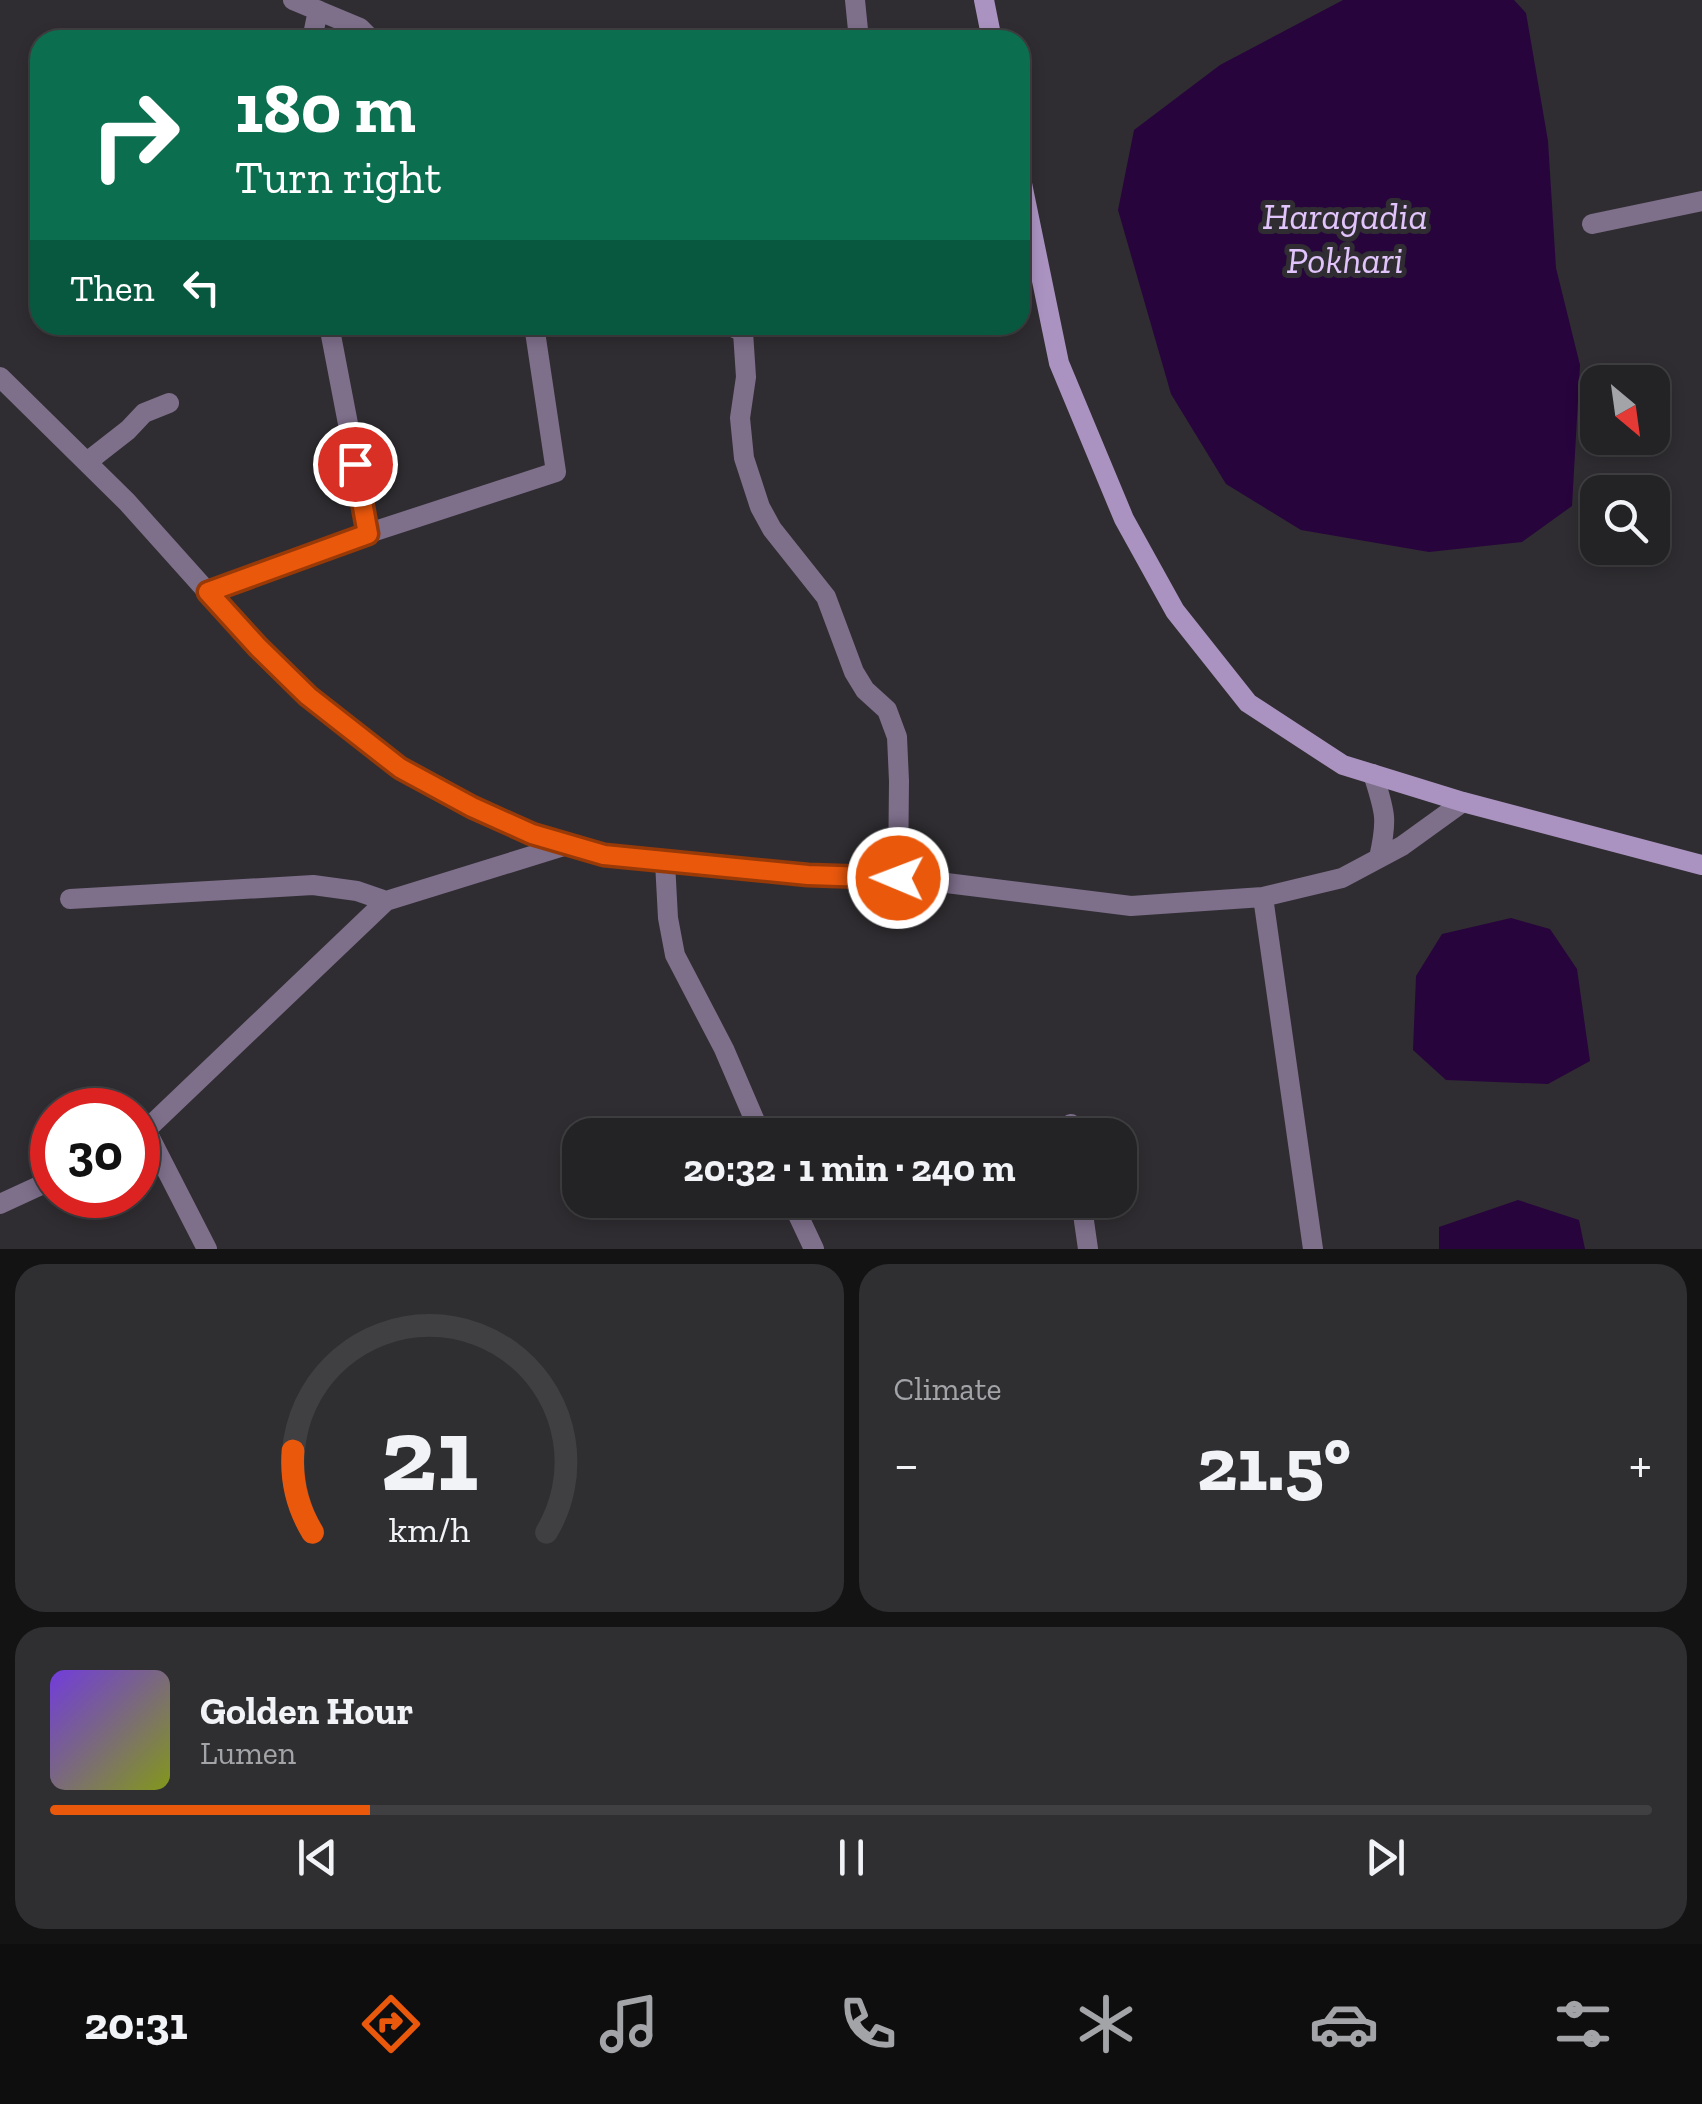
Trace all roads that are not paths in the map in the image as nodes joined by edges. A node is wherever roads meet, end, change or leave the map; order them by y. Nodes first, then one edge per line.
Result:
1 (293, 0) edge
2 (855, 0) edge
3 (984, 0) edge
4 (318, 10) junction
5 (314, 30) edge
6 (362, 30) edge
7 (858, 30) edge
8 (990, 30) edge
9 (1702, 201) edge
10 (1030, 222) edge
11 (1592, 224) dead end
12 (330, 335) edge
13 (535, 335) edge
14 (742, 335) edge
15 (0, 377) edge
16 (169, 403) dead end
17 (86, 462) junction
18 (368, 534) junction
19 (208, 592) junction
20 (1372, 774) junction
21 (1463, 802) junction
22 (569, 845) junction
23 (1378, 858) junction
24 (665, 862) junction
25 (1702, 865) edge
26 (898, 878) junction
27 (1263, 897) junction
28 (70, 899) dead end
29 (386, 901) junction
30 (160, 1115) edge
31 (754, 1118) edge
32 (160, 1164) edge
33 (30, 1190) edge
34 (0, 1204) edge
35 (799, 1218) edge
36 (1084, 1218) edge
37 (207, 1249) edge
38 (814, 1249) edge
39 (1088, 1249) edge
40 (1313, 1249) edge

1 - 4 street
2 - 7 street
3 - 8 street
4 - 5 street
4 - 6 street
9 - 11 street
10 - 20 street
12 - 18 street
13 - 18 street
14 - 26 street
15 - 17 street
16 - 17 street
17 - 19 street
18 - 19 street
19 - 22 street
20 - 21 street
20 - 23 street
21 - 23 street
21 - 25 street
22 - 24 street
22 - 29 street
23 - 27 street
24 - 26 street
24 - 31 street
26 - 27 street
27 - 40 street
28 - 29 street
29 - 30 street
32 - 37 street
33 - 34 street
35 - 38 street
36 - 39 street

